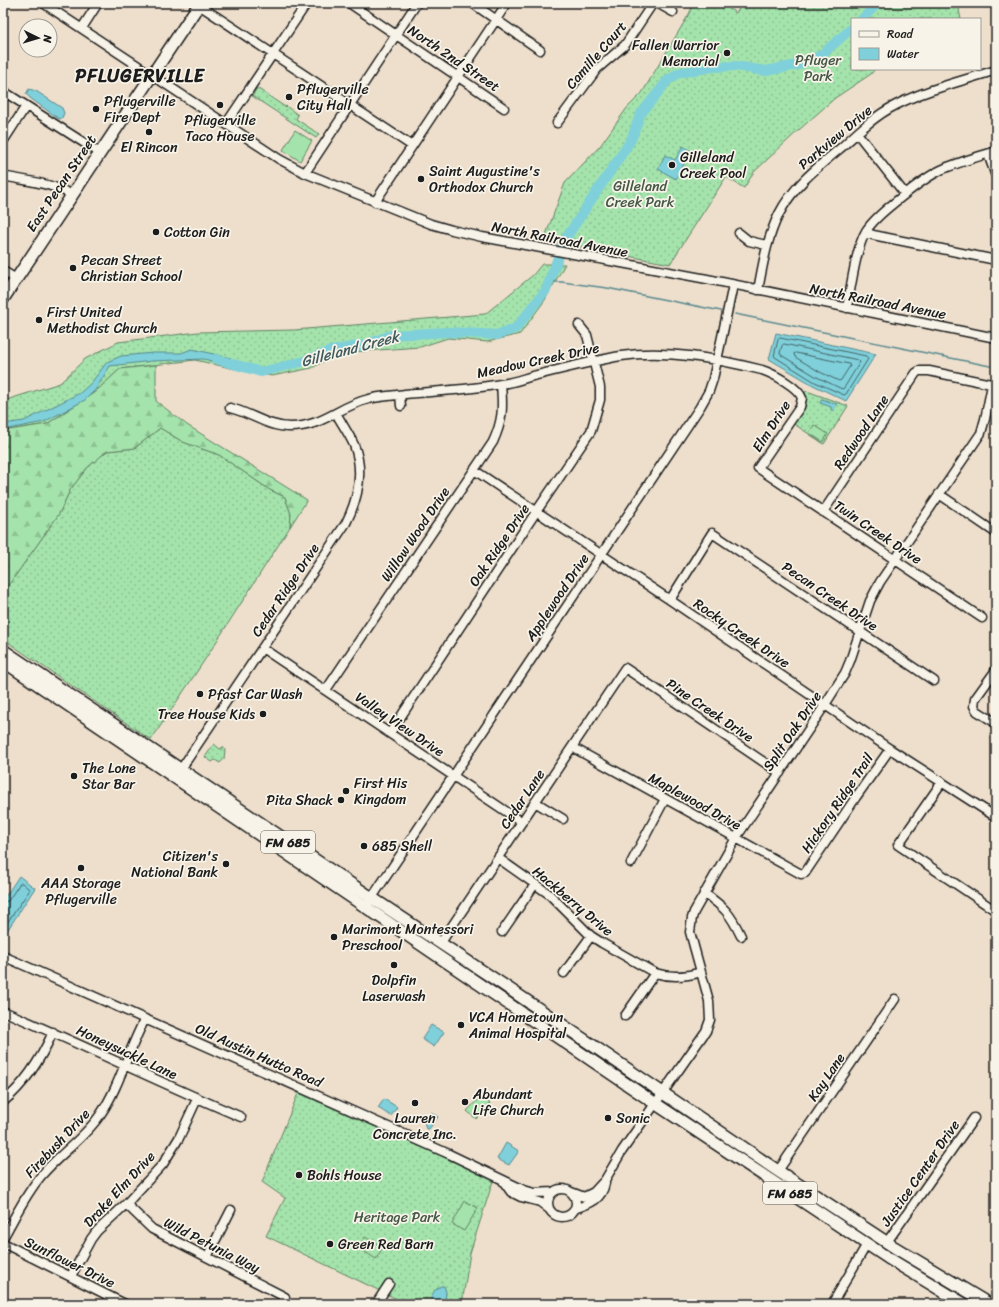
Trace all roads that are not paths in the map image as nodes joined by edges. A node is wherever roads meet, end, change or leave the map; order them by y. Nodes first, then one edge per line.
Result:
1 (43, 3) edge
2 (98, 3) edge
3 (307, 3) edge
4 (349, 3) edge
5 (417, 3) edge
6 (472, 3) edge
7 (507, 3) edge
8 (653, 3) edge
9 (657, 3) edge
10 (198, 4) edge
11 (673, 12) dead end
12 (496, 19) junction
13 (82, 28) junction
14 (397, 34) junction
15 (540, 50) dead end
16 (273, 54) junction
17 (996, 70) edge
18 (152, 74) junction
19 (459, 76) junction
20 (3, 91) edge
21 (350, 105) junction
22 (26, 106) junction
23 (504, 108) dead end
24 (557, 123) dead end
25 (226, 124) junction
26 (857, 133) junction
27 (4, 140) dead end
28 (412, 146) junction
29 (100, 153) junction
30 (992, 153) edge
31 (306, 173) junction
32 (3, 176) edge
33 (996, 176) edge
34 (905, 194) junction
35 (72, 195) junction
36 (375, 202) junction
37 (866, 232) junction
38 (739, 233) dead end
39 (766, 245) junction
40 (996, 260) edge
41 (3, 271) edge
42 (16, 279) junction
43 (733, 285) junction
44 (758, 290) junction
45 (3, 299) edge
46 (847, 308) junction
47 (579, 325) dead end
48 (996, 338) edge
49 (594, 361) junction
50 (717, 361) junction
51 (501, 384) junction
52 (994, 385) edge
53 (400, 395) junction
54 (802, 398) joint
55 (401, 406) dead end
56 (230, 408) dead end
57 (336, 413) junction
58 (758, 468) joint
59 (474, 470) junction
60 (940, 494) junction
61 (536, 512) junction
62 (823, 512) junction
63 (996, 533) edge
64 (601, 555) junction
65 (895, 559) junction
66 (670, 600) junction
67 (982, 618) dead end
68 (860, 632) junction
69 (262, 648) junction
70 (3, 650) edge
71 (3, 662) edge
72 (625, 668) joint
73 (996, 670) edge
74 (934, 681) dead end
75 (326, 690) junction
76 (825, 705) junction
77 (996, 723) edge
78 (390, 733) junction
79 (120, 735) junction
80 (572, 747) junction
81 (890, 749) junction
82 (181, 769) junction
83 (780, 773) junction
84 (454, 775) junction
85 (942, 782) junction
86 (665, 799) junction
87 (535, 802) junction
88 (996, 817) edge
89 (563, 819) dead end
90 (522, 822) junction
91 (736, 838) junction
92 (498, 858) junction
93 (630, 863) dead end
94 (805, 873) joint
95 (535, 884) junction
96 (704, 893) junction
97 (369, 903) junction
98 (996, 911) edge
99 (502, 932) dead end
100 (591, 936) junction
101 (741, 936) dead end
102 (440, 944) junction
103 (3, 956) edge
104 (701, 972) junction
105 (564, 973) dead end
106 (655, 973) junction
107 (896, 999) dead end
108 (3, 1011) edge
109 (624, 1016) dead end
110 (145, 1019) junction
111 (53, 1032) junction
112 (124, 1066) junction
113 (663, 1094) junction
114 (197, 1099) junction
115 (3, 1102) edge
116 (656, 1104) junction
117 (240, 1117) dead end
118 (974, 1118) dead end
119 (778, 1171) junction
120 (503, 1180) junction
121 (606, 1180) junction
122 (553, 1192) junction
123 (571, 1192) junction
124 (126, 1204) junction
125 (549, 1209) junction
126 (574, 1209) junction
127 (231, 1210) dead end
128 (3, 1238) edge
129 (887, 1242) junction
130 (3, 1243) edge
131 (867, 1244) junction
132 (207, 1257) junction
133 (71, 1276) junction
134 (389, 1284) dead end
135 (125, 1304) edge
136 (282, 1304) edge
137 (376, 1304) edge
138 (832, 1304) edge
139 (964, 1304) edge
140 (989, 1304) edge

1 - 13 street, North Railroad Avenue
2 - 13 street
3 - 16 street
4 - 14 street, North 2nd Street
5 - 14 street
6 - 12 street
7 - 12 street
8 - 24 street, Camille Court
9 - 11 street
10 - 16 street
10 - 18 main road, East Pecan Street
12 - 15 street
12 - 19 street
13 - 18 street, North Railroad Avenue
14 - 19 street, North 2nd Street
14 - 21 street
16 - 21 street
16 - 25 street
17 - 26 street, Parkview Drive
18 - 25 street, North Railroad Avenue
18 - 29 main road, East Pecan Street
19 - 23 street, North 2nd Street
19 - 28 street
20 - 22 street
21 - 28 street
21 - 31 street
22 - 27 street
22 - 29 street
25 - 31 street, North Railroad Avenue
26 - 34 street
26 - 39 street, Parkview Drive
28 - 36 street
29 - 35 main road, East Pecan Street
30 - 33 street
30 - 34 street
31 - 36 street, North Railroad Avenue
32 - 35 street
34 - 37 street
35 - 42 main road, East Pecan Street
36 - 43 street, North Railroad Avenue
37 - 40 street
37 - 46 street
38 - 39 street
39 - 44 street, Parkview Drive
41 - 42 street
42 - 45 main road, East Pecan Street
43 - 44 street, North Railroad Avenue
43 - 50 street, Applewood Drive
44 - 46 street, North Railroad Avenue
46 - 48 street, North Railroad Avenue
47 - 49 street, Oak Ridge Drive
49 - 50 street, Meadow Creek Drive
49 - 51 street, Meadow Creek Drive
49 - 61 street, Oak Ridge Drive
50 - 54 street, Meadow Creek Drive
50 - 64 street, Applewood Drive
51 - 53 street, Meadow Creek Drive
51 - 59 street, Willow Wood Drive
52 - 60 street, Split Oak Drive
52 - 62 street, Redwood Lane
53 - 55 street
53 - 57 street, Meadow Creek Drive
54 - 58 street, Elm Drive
56 - 57 street, Meadow Creek Drive
57 - 69 street, Cedar Ridge Drive
58 - 62 street, Twin Creek Drive
59 - 61 street, Rocky Creek Drive
59 - 75 street, Willow Wood Drive
60 - 63 street
60 - 65 street, Split Oak Drive
61 - 64 street, Rocky Creek Drive
61 - 78 street, Oak Ridge Drive
62 - 65 street, Twin Creek Drive
64 - 66 street, Rocky Creek Drive
64 - 84 street, Applewood Drive
65 - 67 street, Twin Creek Drive
65 - 68 street, Split Oak Drive
66 - 68 street, Pecan Creek Drive
66 - 76 street, Rocky Creek Drive
68 - 74 street, Pecan Creek Drive
68 - 76 street, Split Oak Drive
69 - 75 street, Valley View Drive
69 - 82 street, Cedar Ridge Drive
70 - 79 main road, FM 685
71 - 79 main road, FM 685
72 - 80 street, Cedar Lane
72 - 83 street, Pine Creek Drive
73 - 77 street
75 - 78 street, Valley View Drive
76 - 81 street, Rocky Creek Drive
76 - 83 street, Split Oak Drive
78 - 84 street, Valley View Drive
79 - 82 main road, FM 685
79 - 97 main road, FM 685
80 - 86 street, Maplewood Drive
80 - 87 street, Cedar Lane
81 - 85 street, Rocky Creek Drive
81 - 94 street, Hickory Ridge Trail
82 - 97 main road, FM 685
83 - 91 street, Split Oak Drive
84 - 90 street, Valley View Drive
84 - 97 street, Applewood Drive
85 - 88 street, Rocky Creek Drive
85 - 98 street
86 - 91 street, Maplewood Drive
86 - 93 street
87 - 89 street
87 - 90 street, Cedar Lane
90 - 92 street, Cedar Lane
91 - 94 street, Maplewood Drive
91 - 96 street, Split Oak Drive
92 - 95 street, Hackberry Drive
92 - 102 street, Cedar Lane
95 - 99 street
95 - 100 street, Hackberry Drive
96 - 101 street
96 - 104 street, Split Oak Drive
97 - 102 main road, FM 685
97 - 116 main road, FM 685
100 - 105 street
100 - 106 street, Hackberry Drive
102 - 113 main road, FM 685
103 - 110 street, Old Austin Hutto Road
104 - 106 street, Hackberry Drive
104 - 113 street, Split Oak Drive
106 - 109 street
107 - 119 street, Kay Lane
108 - 111 street, Honeysuckle Lane
110 - 112 street, Firebush Drive
110 - 120 street, Old Austin Hutto Road
111 - 112 street, Honeysuckle Lane
111 - 115 street
112 - 114 street, Honeysuckle Lane
112 - 128 street, Firebush Drive
113 - 116 street, Split Oak Drive
113 - 119 main road, FM 685
114 - 117 street, Honeysuckle Lane
114 - 124 street, Drake Elm Drive
116 - 121 street, Old Austin Hutto Road
116 - 131 main road, FM 685
118 - 129 street, Justice Center Drive
119 - 129 main road, FM 685
120 - 122 street, Old Austin Hutto Road
120 - 125 street, Old Austin Hutto Road
121 - 123 street, Old Austin Hutto Road
121 - 126 street, Old Austin Hutto Road
122 - 123 street, Old Austin Hutto Road
122 - 125 street
123 - 126 street
124 - 132 street, Wild Petunia Way
124 - 133 street, Drake Elm Drive
125 - 126 street, Old Austin Hutto Road
127 - 132 street
129 - 140 main road, FM 685
130 - 133 street, Sunflower Drive
131 - 138 street
131 - 139 main road, FM 685
132 - 136 street, Wild Petunia Way
133 - 135 street, Sunflower Drive
134 - 137 street

